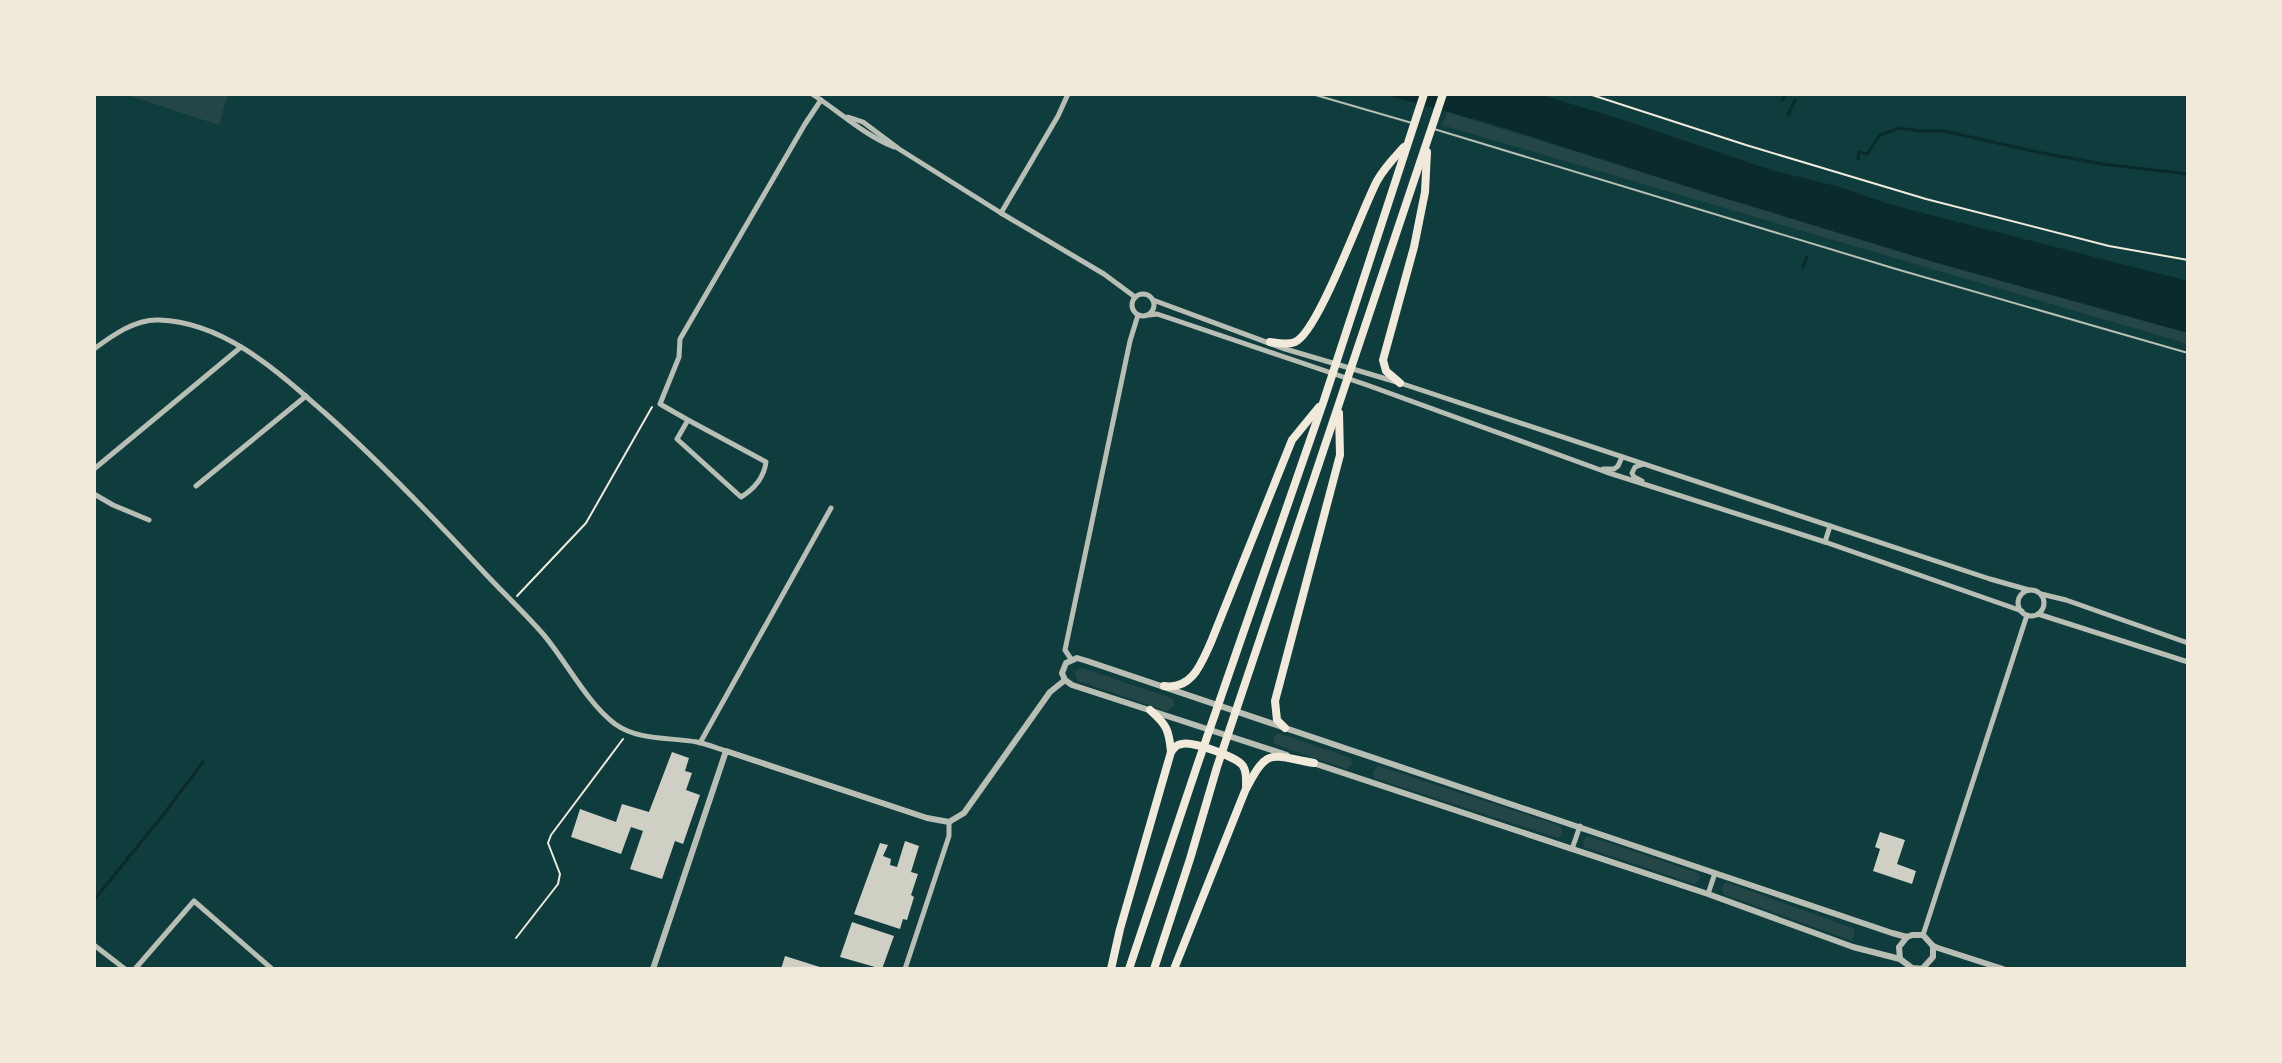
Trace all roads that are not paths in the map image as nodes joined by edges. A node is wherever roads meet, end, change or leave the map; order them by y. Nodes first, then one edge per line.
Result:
1 (812, 94) edge
2 (1068, 94) edge
3 (1312, 94) edge
4 (1424, 94) edge
5 (1443, 94) edge
6 (821, 100) junction
7 (1428, 139) junction
8 (1407, 144) junction
9 (1001, 213) junction
10 (1135, 297) junction
11 (1153, 300) junction
12 (1138, 315) junction
13 (1149, 315) junction
14 (1270, 342) junction
15 (242, 347) junction
16 (94, 349) edge
17 (2188, 353) edge
18 (1400, 383) junction
19 (306, 396) junction
20 (1325, 397) junction
21 (1340, 402) junction
22 (688, 420) junction
23 (1622, 457) junction
24 (1645, 464) junction
25 (94, 469) edge
26 (1602, 469) junction
27 (1646, 484) junction
28 (196, 486) dead end
29 (94, 494) edge
30 (831, 508) dead end
31 (149, 520) dead end
32 (1830, 526) junction
33 (1825, 542) junction
34 (2029, 590) junction
35 (2041, 594) junction
36 (2025, 613) junction
37 (2038, 614) junction
38 (2188, 643) edge
39 (1071, 659) junction
40 (2188, 662) edge
41 (1065, 680) junction
42 (1164, 686) junction
43 (1150, 710) junction
44 (1285, 728) junction
45 (700, 743) junction
46 (726, 751) junction
47 (1171, 752) junction
48 (1314, 763) junction
49 (1245, 791) junction
50 (949, 822) junction
51 (1580, 826) junction
52 (1572, 849) junction
53 (1715, 872) junction
54 (1708, 894) junction
55 (1923, 935) junction
56 (1907, 937) junction
57 (94, 945) edge
58 (1933, 946) junction
59 (1900, 959) junction
60 (1924, 968) edge
61 (125, 969) edge
62 (135, 969) edge
63 (272, 969) edge
64 (653, 969) edge
65 (905, 969) edge
66 (1111, 969) edge
67 (1129, 969) edge
68 (1154, 969) edge
69 (1174, 969) edge
70 (2003, 969) edge

1 - 6 street
2 - 9 street
3 - 17 lane
4 - 8 highway
5 - 7 highway
6 - 9 street
6 - 22 street
7 - 18 highway
7 - 21 highway
8 - 14 highway
8 - 20 highway
9 - 10 street
10 - 11 street
10 - 12 street
11 - 13 street
11 - 14 street
12 - 13 street
12 - 39 street
13 - 26 street
14 - 18 street
15 - 16 street
15 - 19 street
15 - 25 street
18 - 23 street
19 - 28 street
19 - 45 street
20 - 42 highway
20 - 67 highway
21 - 44 highway
21 - 68 highway
22 - 22 street
23 - 24 street
23 - 26 street
24 - 27 street
24 - 32 street
26 - 27 street
27 - 33 street
29 - 31 street
30 - 45 street
32 - 33 street
32 - 34 street
33 - 36 street
34 - 35 street
34 - 36 street
35 - 37 street
35 - 38 street
36 - 37 street
36 - 55 street
37 - 40 street
39 - 41 street
39 - 42 street
41 - 43 street
41 - 50 street
42 - 44 street
43 - 47 highway
43 - 48 street
44 - 51 street
45 - 46 street
46 - 50 street
46 - 64 street
47 - 49 highway
47 - 66 highway
48 - 49 highway
48 - 52 street
49 - 69 highway
50 - 65 street
51 - 52 street
51 - 53 street
52 - 54 street
53 - 54 street
53 - 56 street
54 - 59 street
55 - 56 street
55 - 58 street
56 - 59 street
57 - 61 street
58 - 60 street
58 - 70 street
59 - 60 street
62 - 63 street

